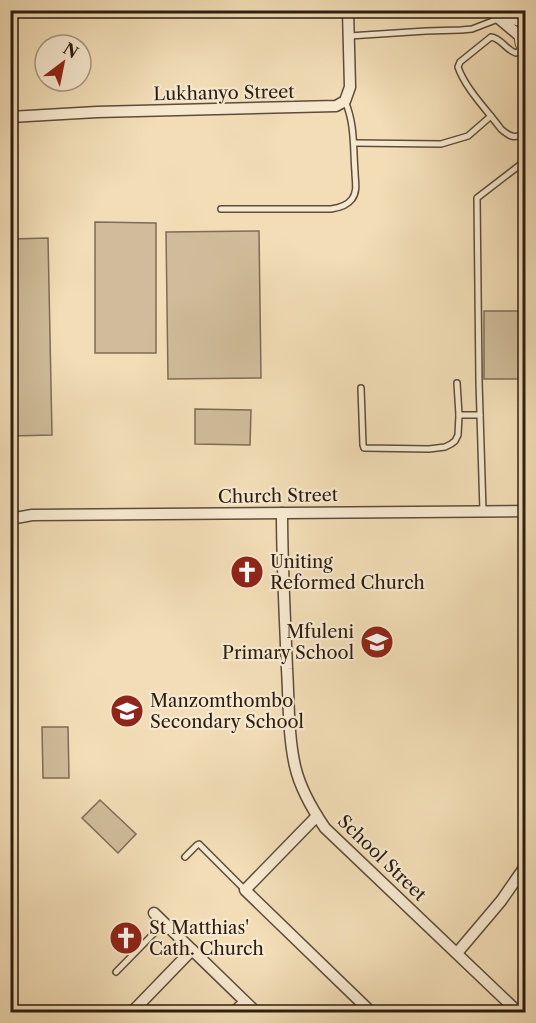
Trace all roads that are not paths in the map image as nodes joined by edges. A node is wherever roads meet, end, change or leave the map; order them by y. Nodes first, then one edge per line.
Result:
1 (348, 10) edge
2 (489, 10) edge
3 (498, 14) edge
4 (349, 36) junction
5 (524, 37) edge
6 (345, 101) junction
7 (491, 116) junction
8 (10, 117) edge
9 (525, 133) edge
10 (354, 143) junction
11 (525, 162) edge
12 (220, 209) dead end
13 (458, 383) dead end
14 (361, 388) dead end
15 (459, 415) junction
16 (480, 415) junction
17 (483, 511) junction
18 (525, 511) edge
19 (282, 513) junction
20 (10, 519) edge
21 (317, 816) junction
22 (185, 857) dead end
23 (525, 865) edge
24 (246, 890) junction
25 (154, 913) dead end
26 (165, 923) junction
27 (192, 950) junction
28 (457, 953) junction
29 (116, 972) dead end
30 (245, 1002) junction
31 (132, 1012) edge
32 (234, 1012) edge
33 (256, 1012) edge
34 (371, 1012) edge
35 (518, 1012) edge

1 - 4 street
2 - 3 street
3 - 4 lane
3 - 5 street
4 - 6 street
5 - 7 lane
6 - 8 street, Lukhanyo Street
6 - 10 lane
7 - 9 lane
7 - 10 lane
10 - 12 lane
11 - 16 lane
13 - 15 lane
14 - 15 lane
15 - 16 lane
16 - 17 lane
17 - 18 street, Church Street
17 - 19 street, Church Street
19 - 20 street, Church Street
19 - 21 street, School Street
21 - 24 street
21 - 28 street, School Street
22 - 24 lane
23 - 28 street
24 - 34 street
25 - 26 street
26 - 27 street
26 - 29 lane
27 - 30 street
27 - 31 street
28 - 35 street, School Street
30 - 32 street
30 - 33 street

